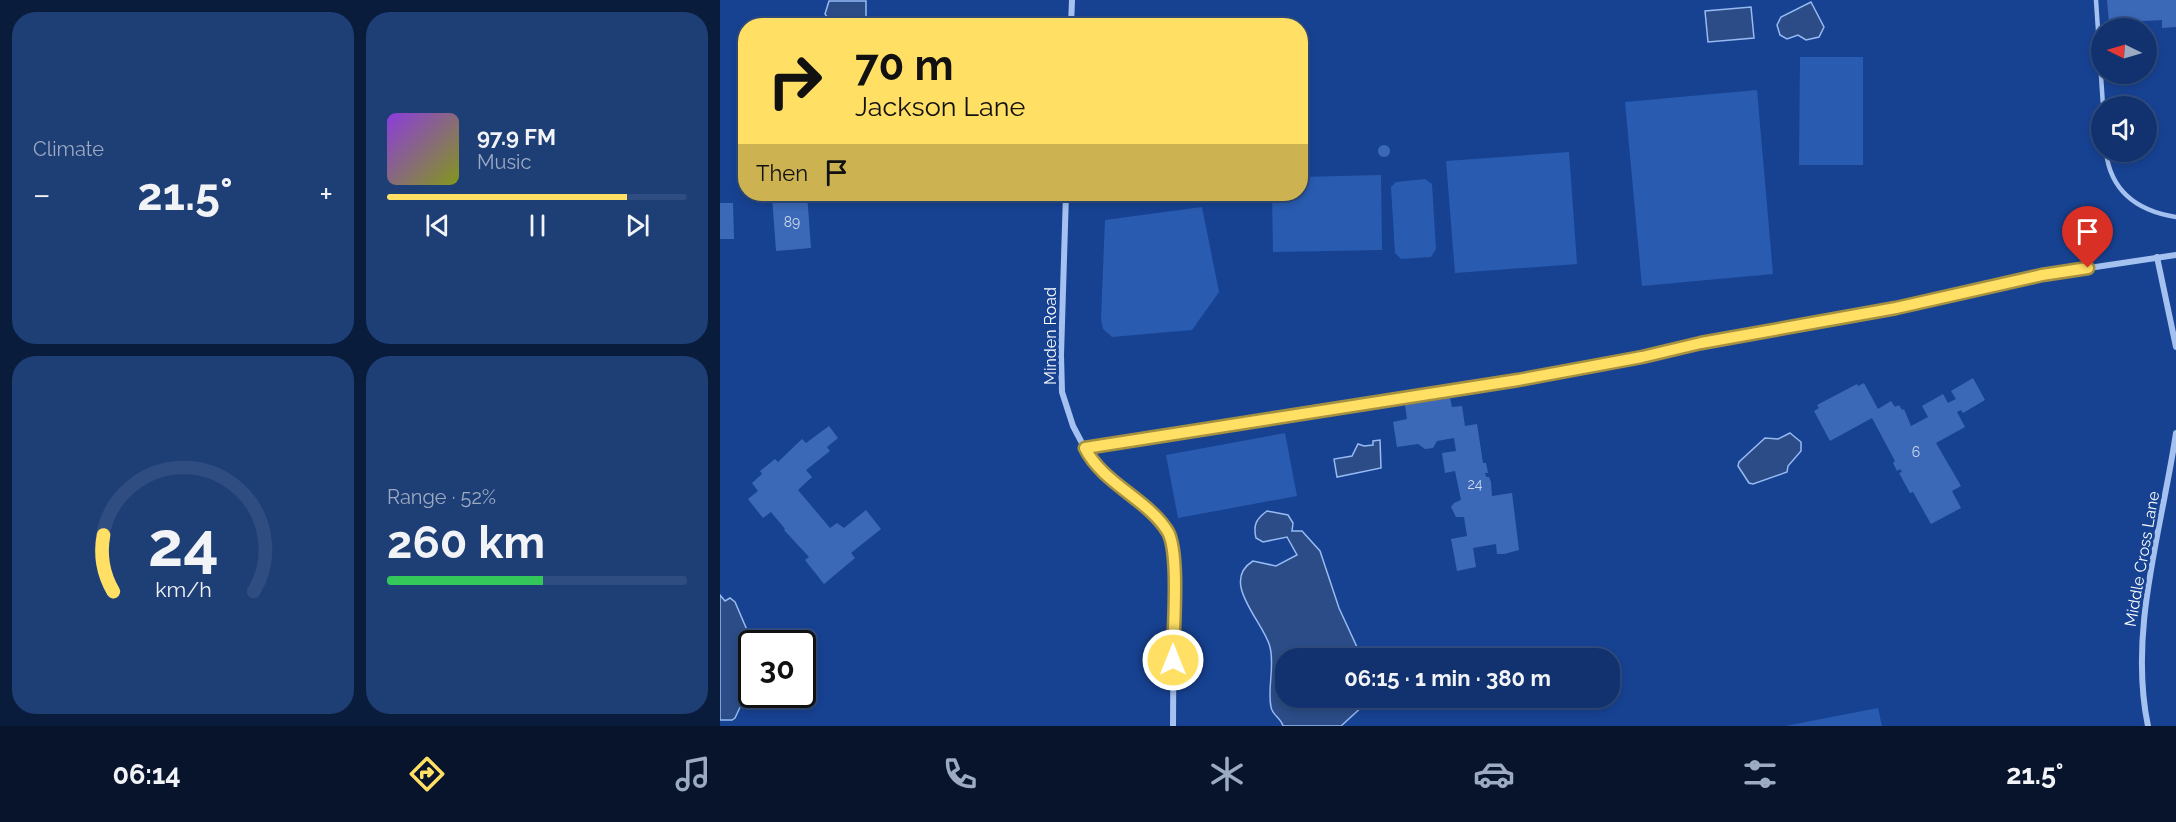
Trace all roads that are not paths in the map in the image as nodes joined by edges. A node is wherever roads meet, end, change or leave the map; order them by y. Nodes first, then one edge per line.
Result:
1 (1072, 0) edge
2 (2096, 0) edge
3 (1071, 18) edge
4 (2102, 96) edge
5 (2109, 162) edge
6 (1066, 201) edge
7 (2176, 217) edge
8 (2176, 255) edge
9 (2157, 257) junction
10 (2176, 347) edge
11 (2176, 433) edge
12 (1085, 448) junction
13 (1173, 726) edge
14 (2148, 726) edge

1 - 3 street
2 - 4 lane
5 - 7 lane
6 - 12 street, Minden Road
8 - 9 street
9 - 10 street
9 - 12 street
11 - 14 street, Middle Cross Lane
12 - 13 street, Minden Road

